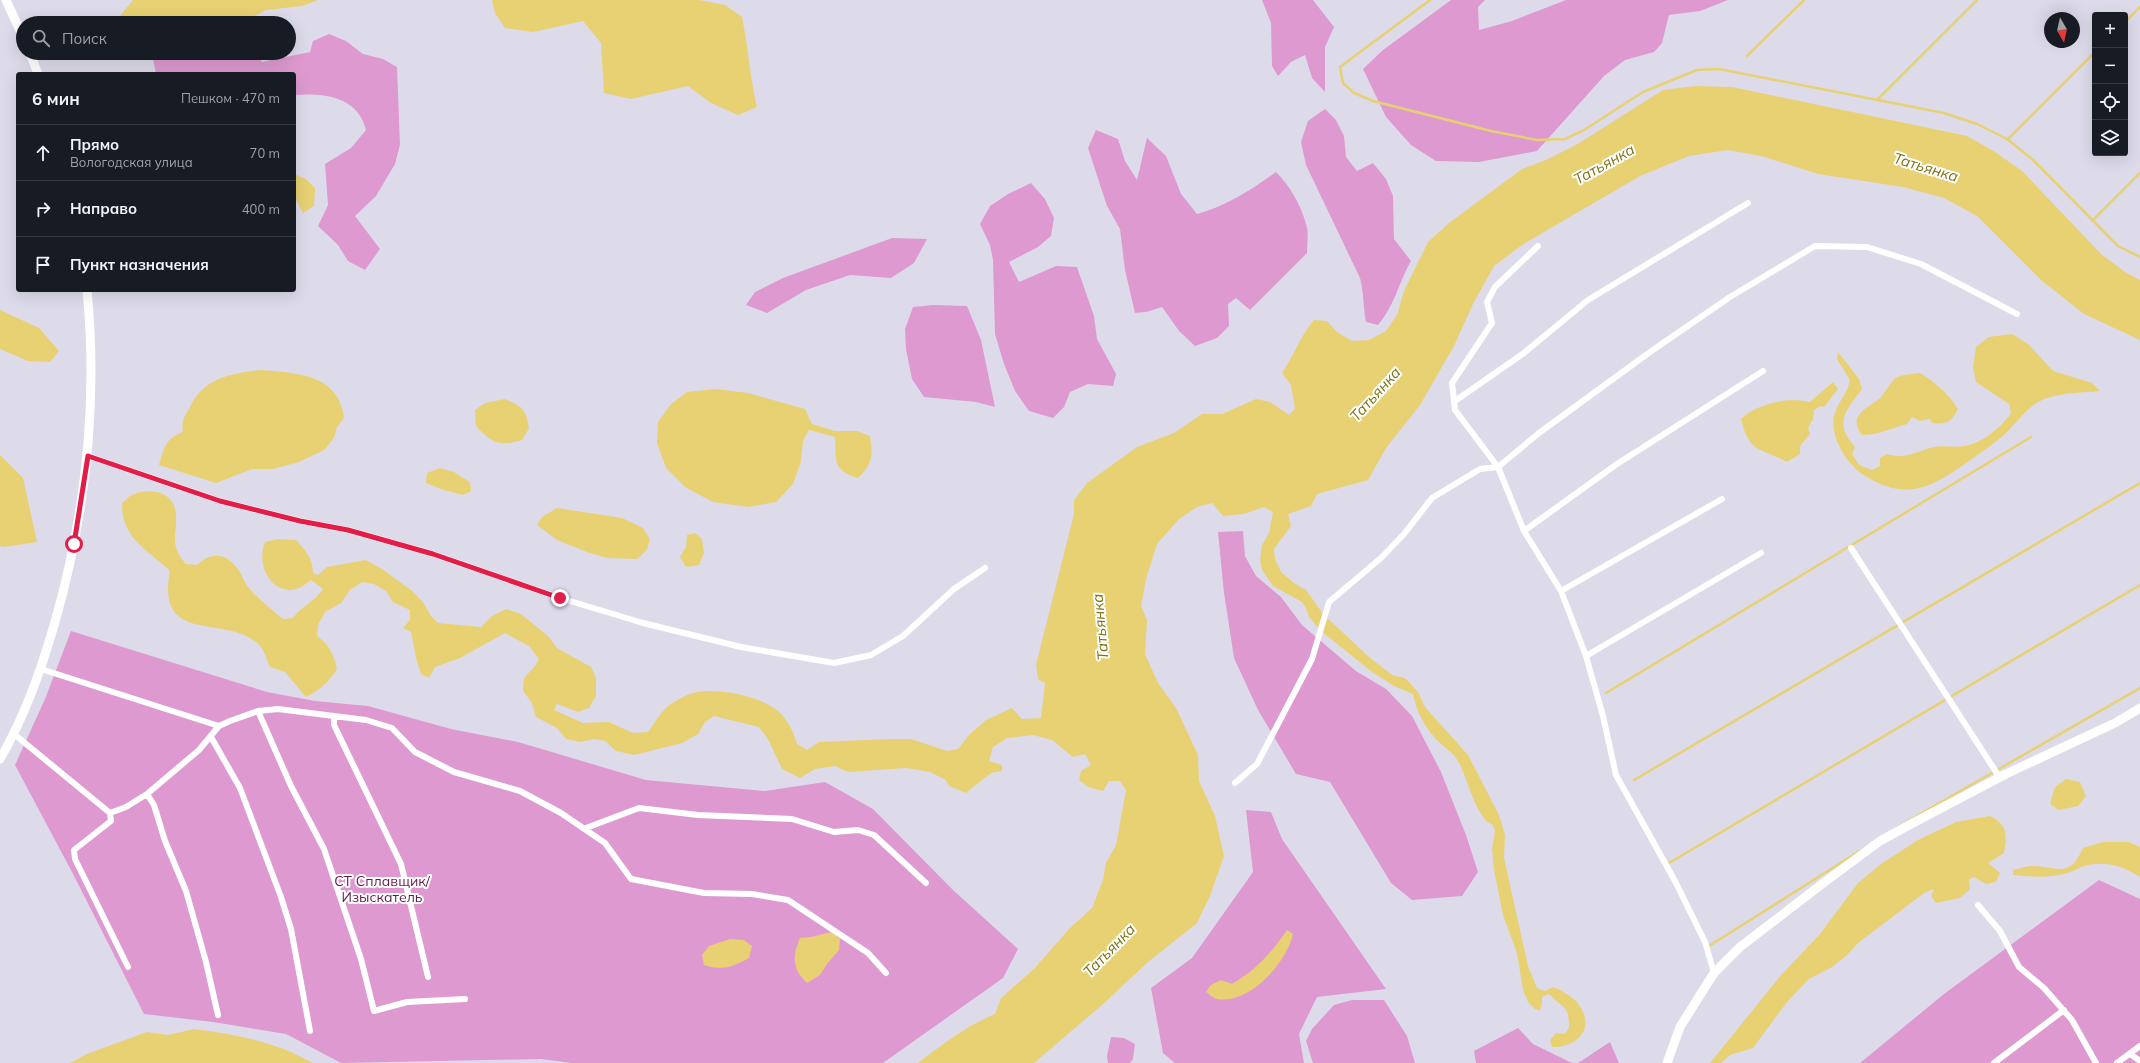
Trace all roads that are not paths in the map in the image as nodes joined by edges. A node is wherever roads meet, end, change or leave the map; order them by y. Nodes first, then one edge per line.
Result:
1 (6, 0) edge
2 (16, 22) edge
3 (33, 60) edge
4 (37, 72) edge
5 (1748, 203) dead end
6 (1538, 246) dead end
7 (87, 292) edge
8 (2017, 314) dead end
9 (1763, 371) dead end
10 (1455, 401) junction
11 (88, 456) junction
12 (1498, 467) junction
13 (1722, 499) dead end
14 (1524, 532) junction
15 (1851, 548) dead end
16 (1761, 554) dead end
17 (985, 568) dead end
18 (1562, 590) junction
19 (1586, 656) junction
20 (41, 669) junction
21 (2140, 708) edge
22 (258, 712) junction
23 (334, 717) junction
24 (219, 726) junction
25 (14, 734) junction
26 (211, 737) junction
27 (0, 759) edge
28 (2000, 778) junction
29 (1235, 783) dead end
30 (147, 794) junction
31 (110, 813) junction
32 (586, 828) junction
33 (926, 883) dead end
34 (1978, 905) dead end
35 (128, 967) dead end
36 (886, 972) dead end
37 (1714, 973) junction
38 (428, 977) dead end
39 (465, 999) dead end
40 (2064, 1010) junction
41 (218, 1015) dead end
42 (310, 1031) dead end
43 (2140, 1046) edge
44 (2130, 1054) junction
45 (2140, 1061) edge
46 (1667, 1063) edge
47 (1994, 1063) edge
48 (2096, 1063) edge
49 (2117, 1063) edge

1 - 2 street
3 - 4 street
5 - 10 street
6 - 10 street
7 - 11 street
8 - 12 street
9 - 14 street
10 - 12 street
11 - 17 street
11 - 20 street
12 - 14 street
12 - 29 street
13 - 18 street
14 - 18 street
15 - 28 street
16 - 19 street
18 - 19 street
19 - 37 street
20 - 24 street
20 - 25 street
21 - 28 street
22 - 23 street
22 - 24 street
22 - 39 street
23 - 32 street
23 - 38 street
24 - 26 street
25 - 27 street
25 - 31 street
26 - 30 street
26 - 42 street
28 - 37 street
30 - 31 street
30 - 41 street
31 - 35 street
32 - 33 street
32 - 36 street
34 - 40 street
37 - 46 street
40 - 47 street
40 - 48 street
43 - 44 street
44 - 45 street
44 - 49 street

